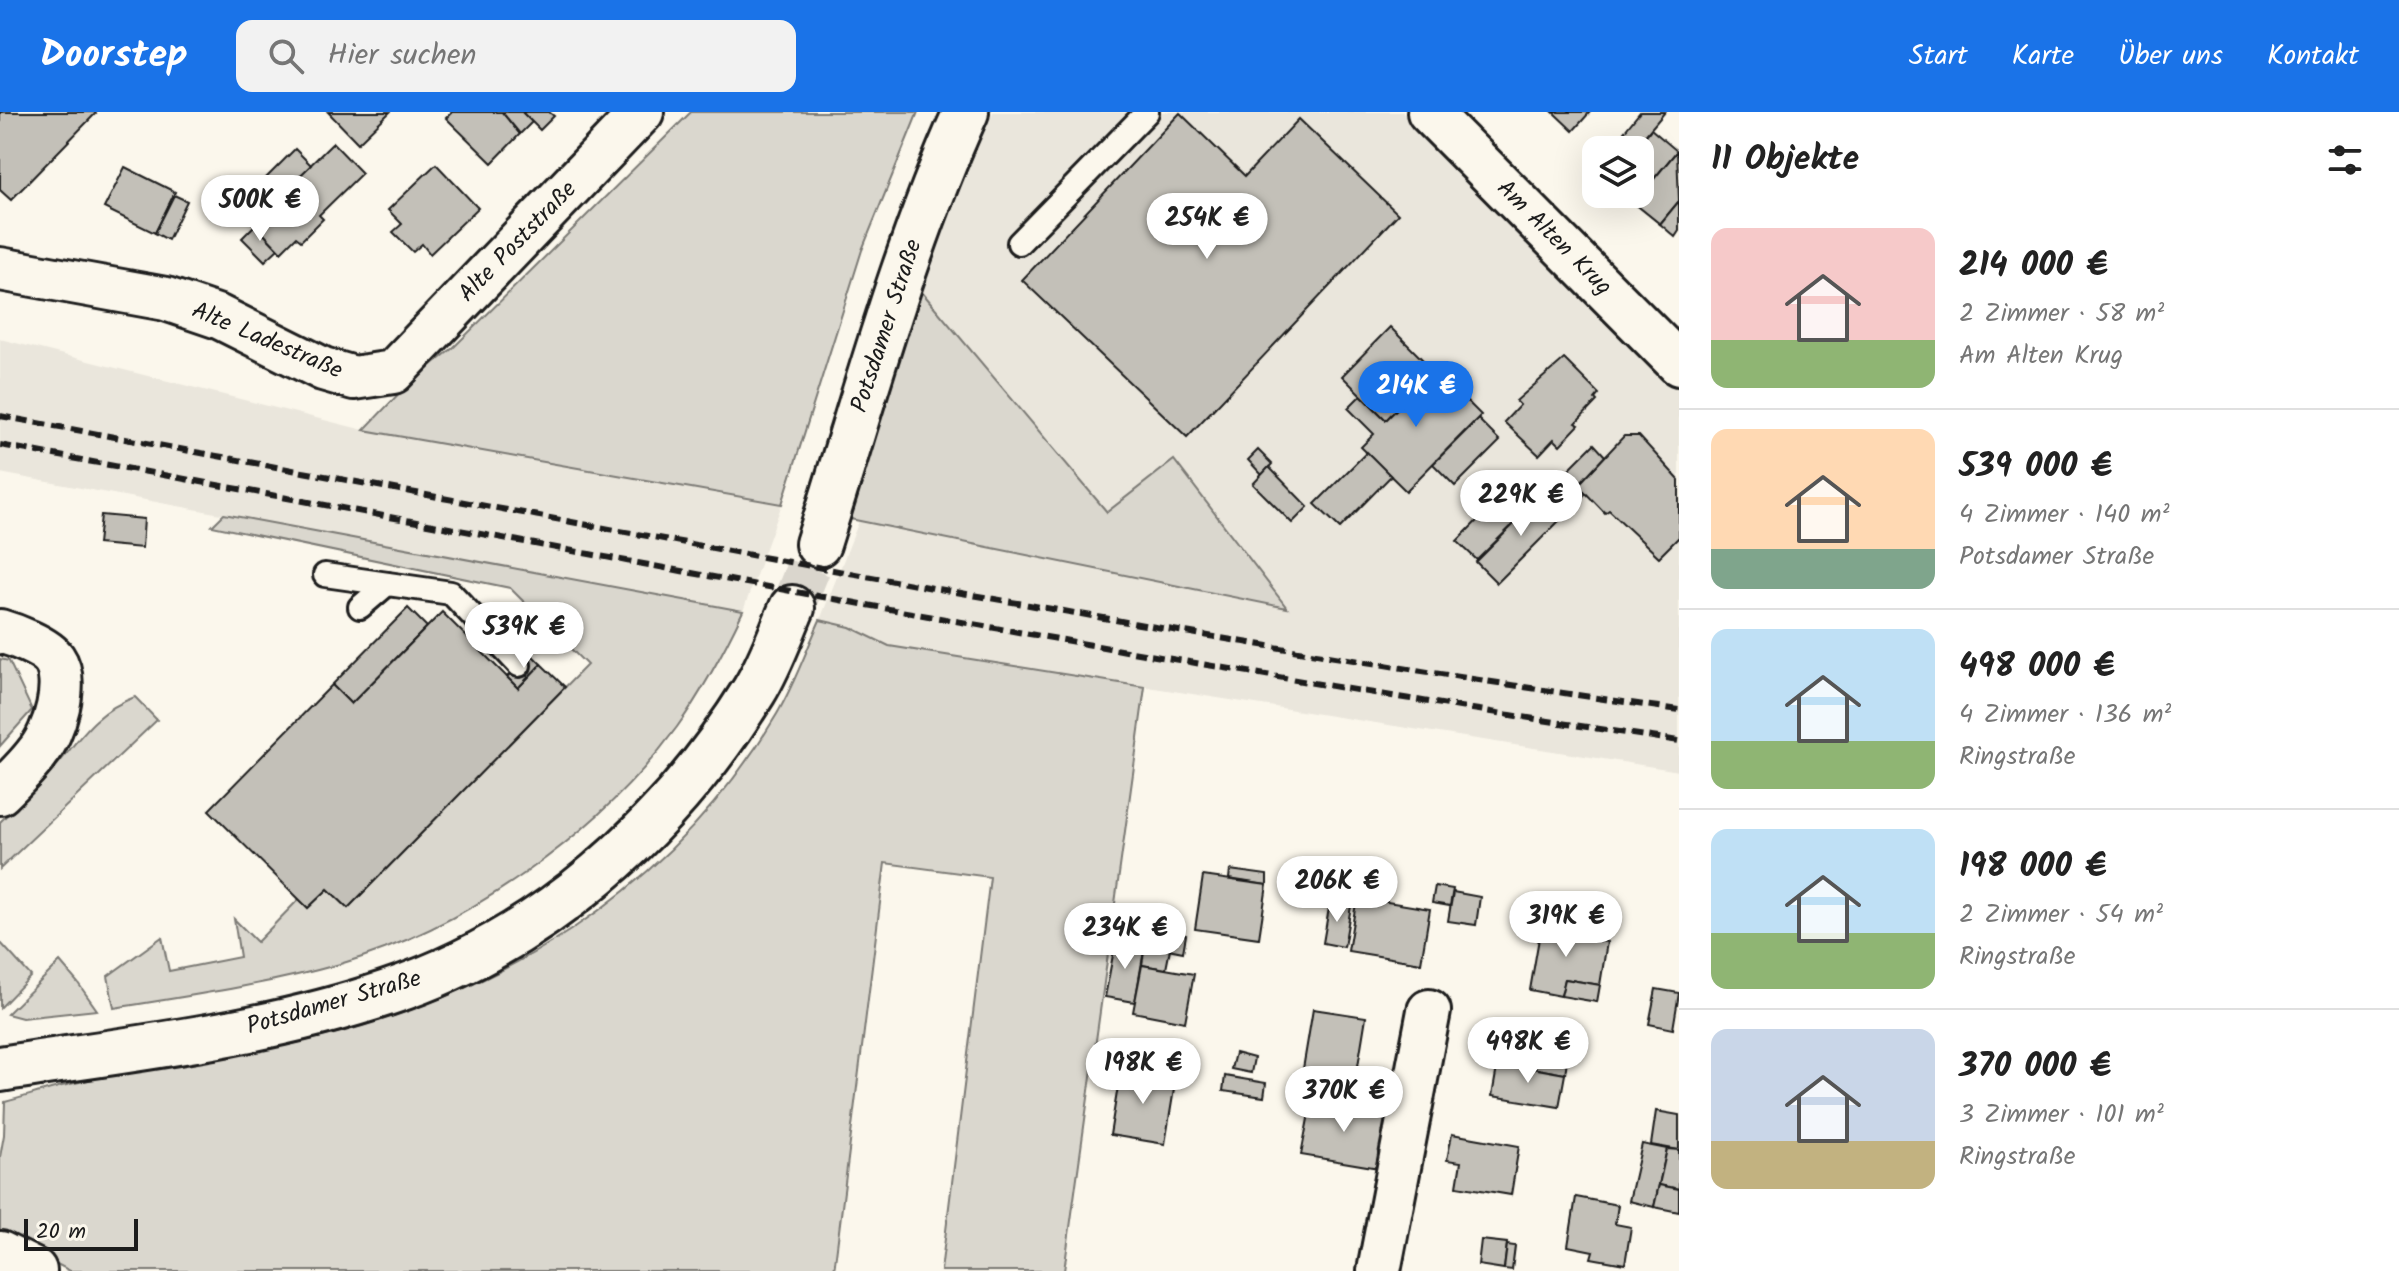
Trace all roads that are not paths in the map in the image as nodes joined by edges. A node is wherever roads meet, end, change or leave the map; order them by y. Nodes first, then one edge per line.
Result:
1 (642, 112) edge
2 (966, 112) edge
3 (1147, 112) edge
4 (1429, 112) edge
5 (1019, 243) dead end
6 (0, 269) edge
7 (1679, 364) edge
8 (393, 372) joint
9 (818, 544) tunnel mouth
10 (325, 575) dead end
11 (387, 584) junction
12 (360, 607) dead end
13 (792, 608) tunnel mouth
14 (0, 631) edge
15 (519, 665) dead end
16 (0, 793) edge
17 (1429, 1011) dead end
18 (0, 1069) edge
19 (0, 1254) edge
20 (34, 1271) edge
21 (1379, 1271) edge

1 - 8 street, Alte Poststraße
2 - 9 main road, Potsdamer Straße
3 - 5 lane
4 - 7 street, Am Alten Krug
6 - 8 street, Alte Ladestraße
10 - 11 lane
11 - 12 lane
11 - 15 lane
13 - 18 main road, Potsdamer Straße
14 - 16 street
17 - 21 street
19 - 20 main road

